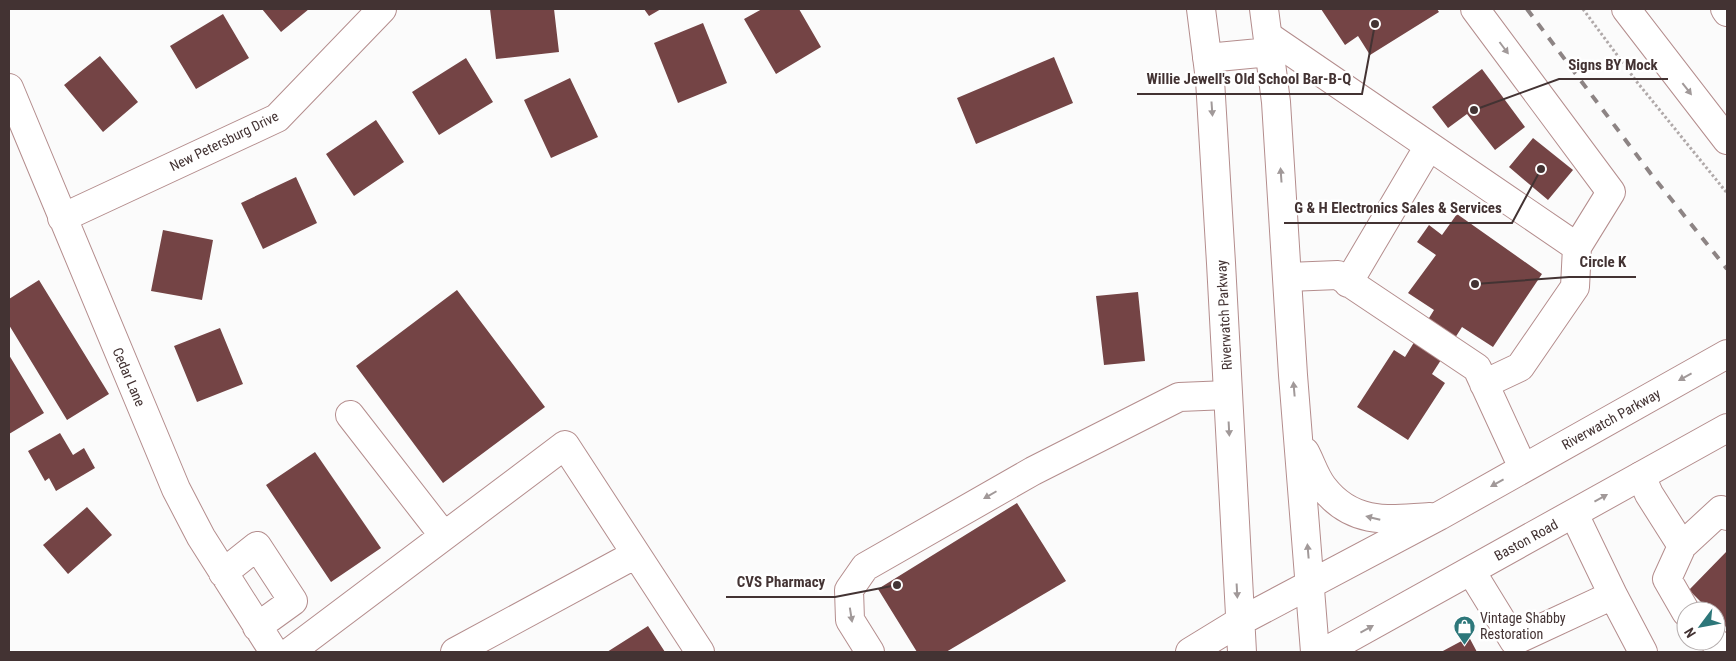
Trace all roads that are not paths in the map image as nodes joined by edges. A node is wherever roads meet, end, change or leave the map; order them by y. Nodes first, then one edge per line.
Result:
1 (382, 9) edge
2 (1201, 9) edge
3 (1264, 9) edge
4 (1475, 9) edge
5 (1626, 9) edge
6 (1725, 9) edge
7 (1727, 12) edge
8 (1269, 44) junction
9 (1207, 58) junction
10 (9, 88) edge
11 (1727, 140) edge
12 (1430, 146) junction
13 (62, 218) junction
14 (1577, 247) junction
15 (1288, 277) junction
16 (1348, 283) junction
17 (1722, 352) edge
18 (1484, 384) junction
19 (1228, 396) junction
20 (350, 416) dead end
21 (1727, 428) edge
22 (1298, 439) junction
23 (1714, 442) edge
24 (1523, 468) junction
25 (1641, 476) junction
26 (1574, 514) junction
27 (1439, 516) junction
28 (1727, 516) edge
29 (444, 536) junction
30 (1682, 546) junction
31 (636, 554) junction
32 (1471, 571) junction
33 (223, 573) junction
34 (1310, 585) junction
35 (1613, 595) junction
36 (1680, 601) edge
37 (1238, 622) junction
38 (258, 627) junction
39 (1516, 646) edge
40 (274, 652) edge
41 (290, 652) edge
42 (455, 652) edge
43 (700, 652) edge
44 (870, 652) edge
45 (1190, 652) edge
46 (1242, 652) edge
47 (1315, 652) edge
48 (1324, 652) edge
49 (1642, 652) edge

1 - 13 main road, New Petersburg Drive
2 - 9 main road, Riverwatch Parkway
3 - 8 main road
4 -> 14 main road
5 -> 11 main road
6 - 7 main road
8 - 9 main road
8 - 12 main road
15 -> 8 main road
9 -> 19 main road, Riverwatch Parkway
10 - 13 main road, Cedar Lane
12 - 14 main road
12 - 16 main road
13 - 33 main road, Cedar Lane
14 - 18 main road
15 - 16 main road
22 -> 15 main road
16 - 18 main road
17 -> 24 main road, Riverwatch Parkway
18 - 24 main road
19 -> 37 main road, Riverwatch Parkway
19 -> 44 main road
20 - 29 main road
21 - 23 main road, Baston Road
27 -> 22 main road
34 -> 22 main road
23 - 25 main road, Baston Road
24 -> 27 main road, Riverwatch Parkway
26 -> 25 main road, Baston Road
25 - 30 main road
26 - 32 main road, Baston Road
26 - 35 main road
27 - 34 main road, Riverwatch Parkway
28 - 30 main road
29 - 31 main road
29 - 41 main road
30 - 36 main road
31 - 42 main road
31 - 43 main road
32 - 39 main road
48 -> 32 main road, Baston Road
33 - 38 main road, Cedar Lane
33 - 38 main road
34 - 37 main road, Riverwatch Parkway
34 - 47 main road
35 - 39 main road
35 - 49 main road
37 - 45 main road, Riverwatch Parkway
37 - 46 main road, Riverwatch Parkway
38 - 40 main road, Cedar Lane

